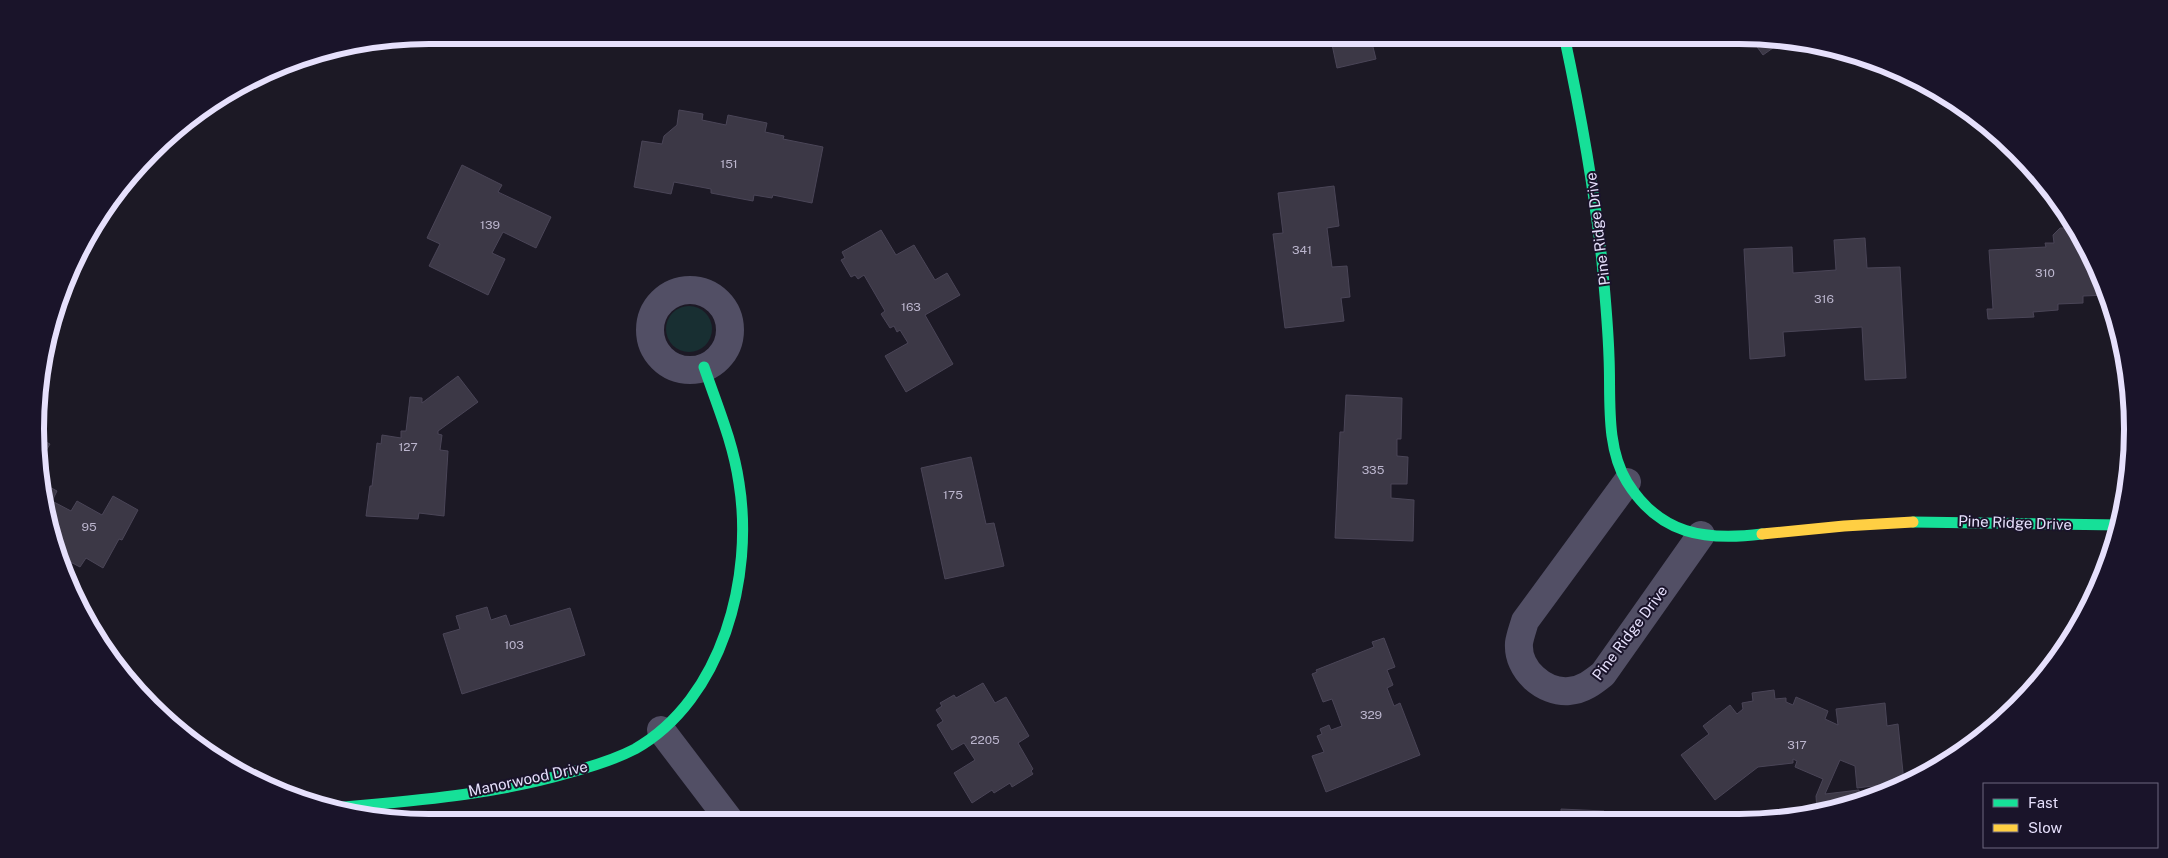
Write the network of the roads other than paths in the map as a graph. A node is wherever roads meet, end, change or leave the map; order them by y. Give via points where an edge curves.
1 (1566, 44) edge
2 (704, 368) dead end
3 (1627, 482) junction
4 (2112, 525) edge
5 (1702, 536) junction
6 (661, 730) junction
7 (351, 806) edge
8 (725, 814) edge

1 - 3 street, Pine Ridge Drive via 1599,226 1610,354 1613,439
2 - 6 street, Manorwood Drive via 733,453 743,521 742,572 736,604 719,651 687,702
3 - 5 street, Pine Ridge Drive via 1655,514 1670,524
3 - 5 street, Pine Ridge Drive via 1525,621 1519,643 1520,656 1528,672 1540,683 1554,690 1570,691 1590,685 1603,674
4 - 5 street, Pine Ridge Drive via 1924,521 1724,538
6 - 7 street, Manorwood Drive via 623,755 568,774 491,789
6 - 8 street

